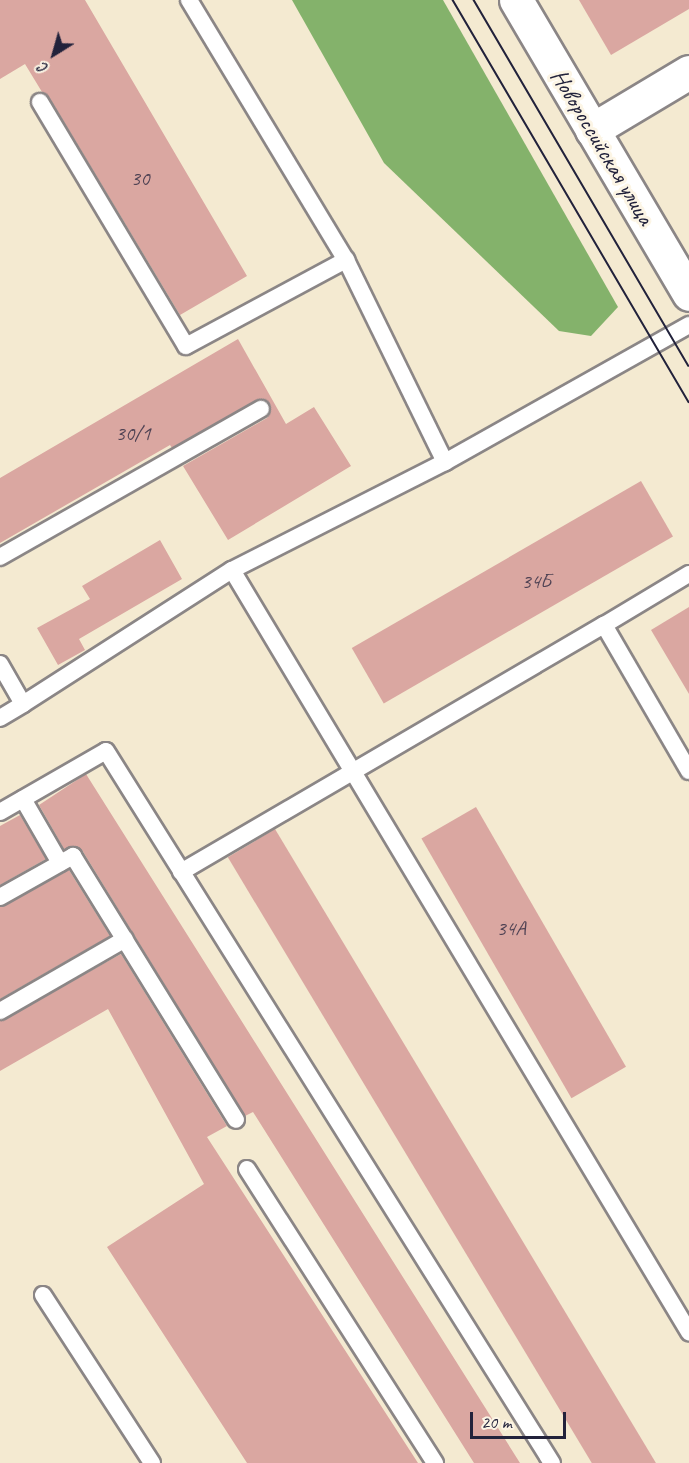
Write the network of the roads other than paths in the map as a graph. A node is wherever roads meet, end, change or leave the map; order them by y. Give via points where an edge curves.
1 (189, 0) edge
2 (526, 4) edge
3 (689, 72) edge
4 (40, 102) dead end
5 (592, 130) junction
6 (346, 260) junction
7 (689, 294) edge
8 (689, 325) edge
9 (261, 409) dead end
10 (445, 462) junction
11 (0, 557) edge
12 (232, 570) junction
13 (689, 574) edge
14 (604, 626) junction
15 (0, 664) edge
16 (23, 704) junction
17 (0, 718) edge
18 (689, 771) edge
19 (353, 774) junction
20 (23, 799) junction
21 (0, 812) edge
22 (60, 863) junction
23 (181, 872) junction
24 (0, 897) edge
25 (125, 939) junction
26 (0, 1011) edge
27 (236, 1120) dead end
28 (247, 1169) dead end
29 (43, 1295) dead end
30 (689, 1332) edge
31 (152, 1463) edge
32 (435, 1463) edge
33 (552, 1463) edge

1 - 6 lane
2 - 5 main road, Новороссийская улица
3 - 5 main road
4 - 6 lane via 186,346
5 - 7 main road, Новороссийская улица
6 - 10 lane
8 - 10 lane
9 - 11 lane
10 - 12 lane
12 - 16 lane
12 - 19 lane
13 - 14 lane
14 - 18 lane
14 - 19 lane
15 - 16 lane
16 - 17 lane
19 - 23 lane
19 - 30 lane
20 - 21 lane
20 - 22 lane
20 - 23 lane via 106,751
22 - 24 lane
22 - 25 lane via 73,856
23 - 33 lane
25 - 26 lane
25 - 27 lane
28 - 32 lane
29 - 31 lane

